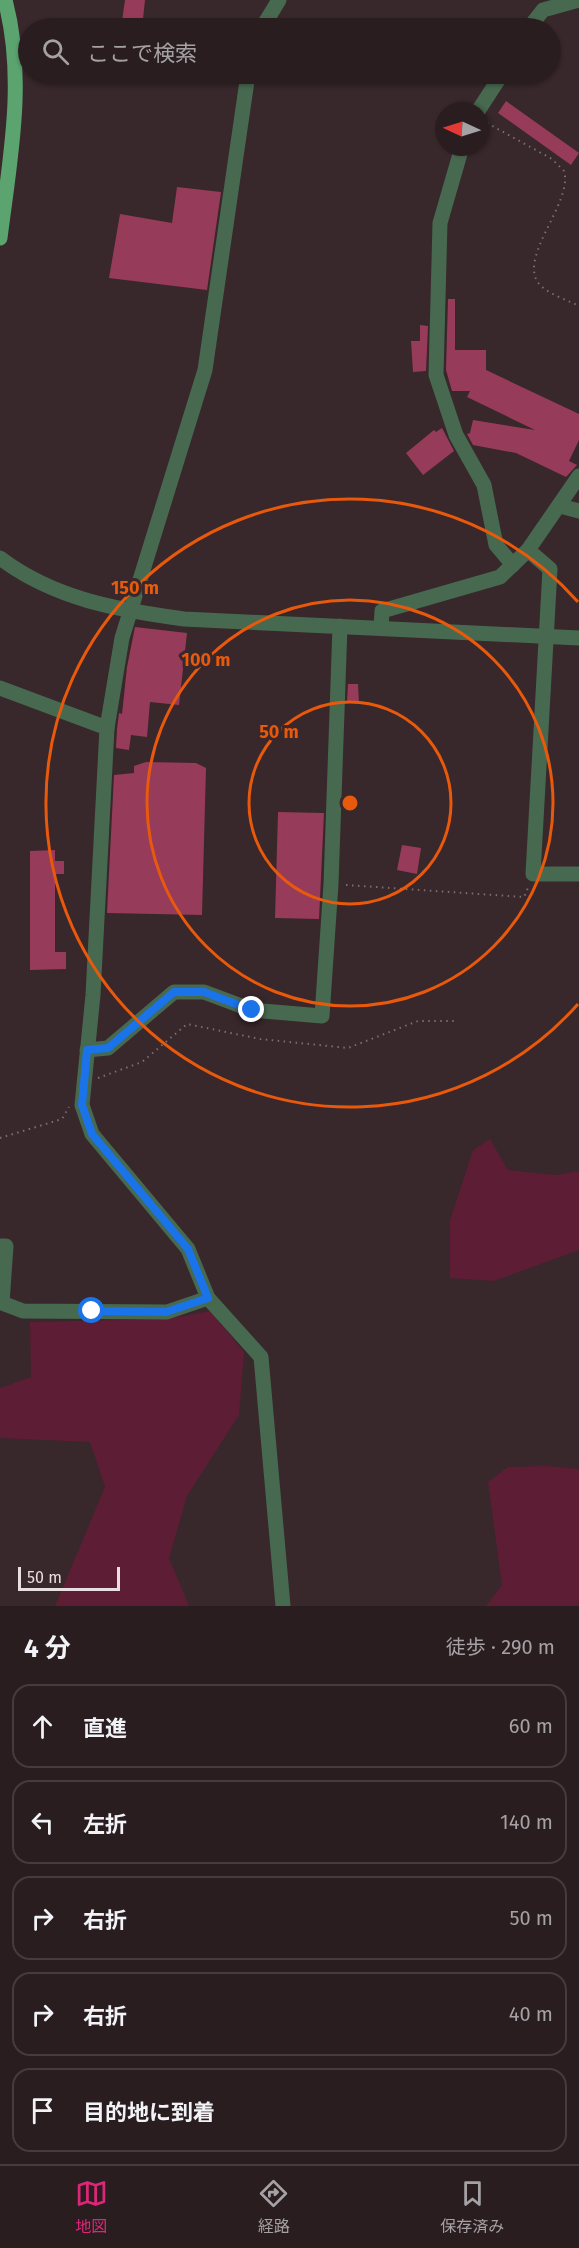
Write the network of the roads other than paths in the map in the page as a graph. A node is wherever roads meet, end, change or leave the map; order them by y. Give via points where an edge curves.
1 (5, 0) edge
2 (279, 0) edge
3 (579, 0) edge
4 (268, 18) edge
5 (537, 18) edge
6 (247, 84) edge
7 (496, 84) edge
8 (484, 102) edge
9 (459, 156) edge
10 (0, 238) edge
11 (579, 476) edge
12 (560, 506) junction
13 (579, 511) edge
14 (528, 550) junction
15 (0, 558) edge
16 (513, 565) junction
17 (130, 612) junction
18 (340, 626) junction
19 (381, 628) junction
20 (546, 636) junction
21 (579, 638) edge
22 (0, 688) edge
23 (107, 728) junction
24 (579, 874) edge
25 (87, 1050) junction
26 (0, 1246) edge
27 (208, 1298) junction
28 (283, 1606) edge

1 - 10 main road via 16,96
2 - 4 street
3 - 5 street via 543,10
6 - 17 street via 205,370
7 - 8 street
9 - 16 street via 440,223 436,375 456,435 484,485 496,545
11 - 12 street
12 - 13 street
12 - 14 street
14 - 16 street
14 - 20 street via 550,569
15 - 17 street via 21,574 69,596
16 - 19 street via 500,577 483,583 382,611
17 - 18 street via 184,619
17 - 23 street
18 - 19 street
18 - 25 street via 322,1016 252,1010 204,992 174,992 108,1048
19 - 20 street
20 - 21 street
20 - 24 street via 533,874
22 - 23 street
23 - 25 street
25 - 27 street via 82,1105 92,1134 188,1249
26 - 27 street via 6,1246 2,1303 23,1311 166,1312
27 - 28 street via 261,1357

